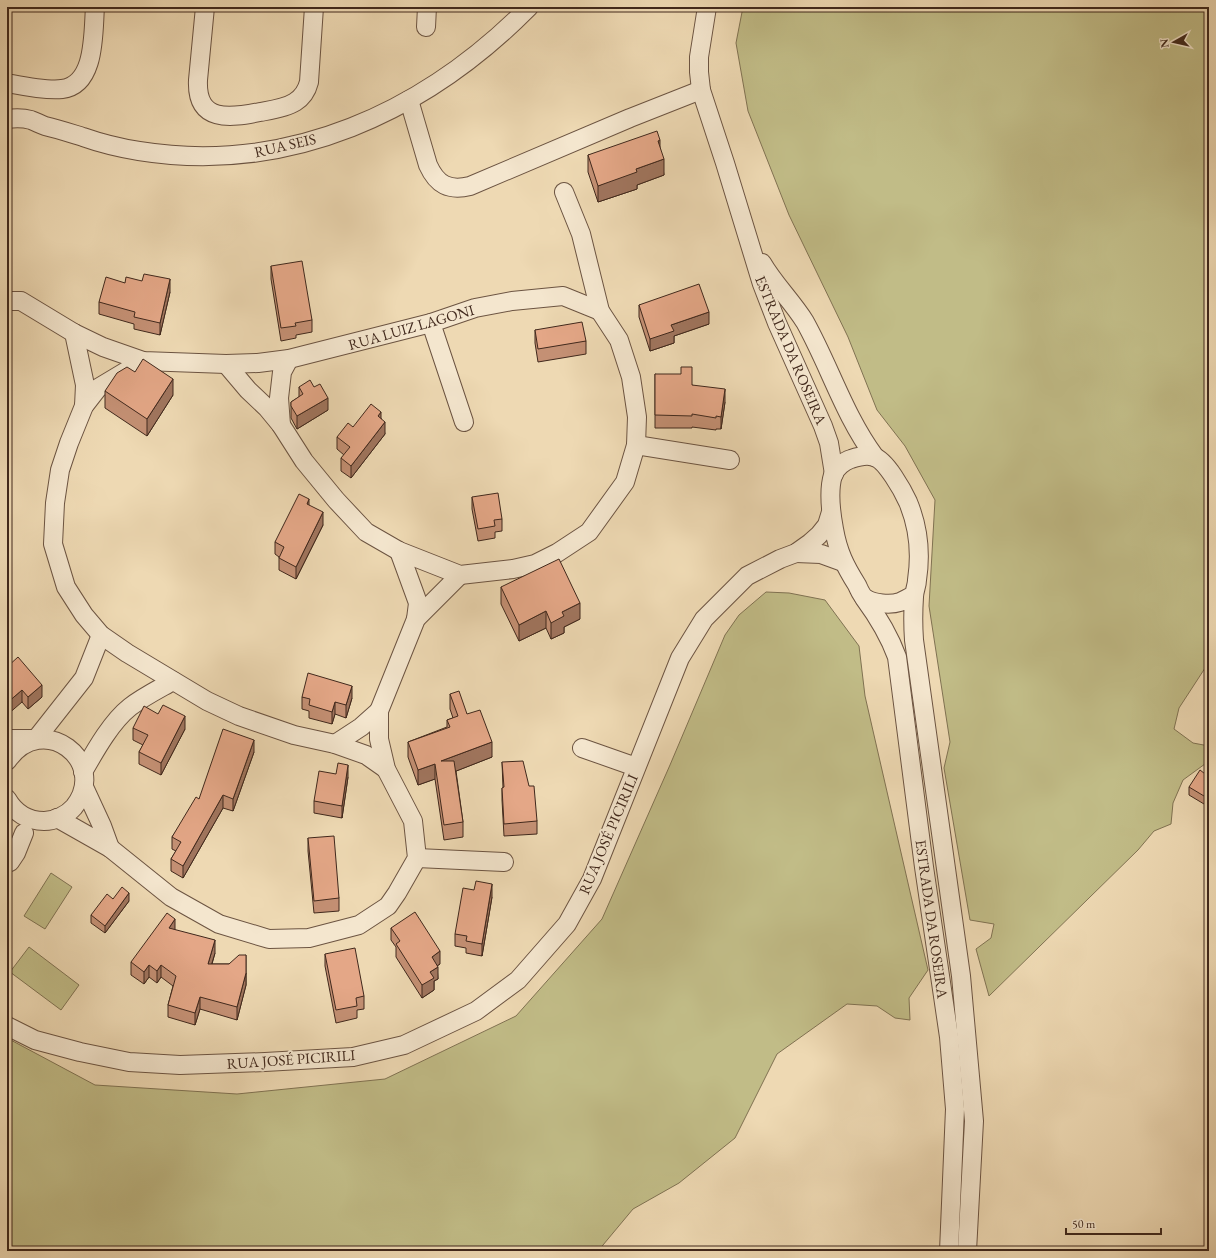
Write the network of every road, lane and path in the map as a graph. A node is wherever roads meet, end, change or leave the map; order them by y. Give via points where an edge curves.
1 (95, 7) edge
2 (205, 7) edge
3 (314, 7) edge
4 (427, 7) edge
5 (529, 7) edge
6 (707, 7) edge
7 (426, 27) dead end
8 (7, 83) edge
9 (701, 90) junction
10 (409, 100) junction
11 (7, 119) edge
12 (564, 192) dead end
13 (744, 226) junction
14 (7, 301) edge
15 (600, 311) junction
16 (431, 323) junction
17 (74, 333) junction
18 (289, 359) junction
19 (143, 361) junction
20 (226, 364) junction
21 (84, 406) junction
22 (464, 422) dead end
23 (281, 425) junction
24 (636, 445) junction
25 (875, 457) junction
26 (730, 460) dead end
27 (834, 474) junction
28 (831, 512) junction
29 (399, 551) junction
30 (796, 553) junction
31 (843, 562) junction
32 (460, 575) junction
33 (914, 595) junction
34 (864, 598) junction
35 (416, 619) junction
36 (101, 635) junction
37 (173, 681) junction
38 (379, 711) junction
39 (7, 739) edge
40 (36, 739) junction
41 (335, 744) junction
42 (582, 748) dead end
43 (7, 761) edge
44 (636, 767) junction
45 (386, 769) junction
46 (83, 780) junction
47 (7, 799) edge
48 (57, 818) junction
49 (29, 826) junction
50 (7, 840) edge
51 (110, 848) junction
52 (417, 858) junction
53 (504, 862) dead end
54 (7, 863) edge
55 (7, 1026) edge
56 (949, 1251) edge
57 (967, 1251) edge

1 - 8 street via 90,60 85,74 76,84 56,89
2 - 3 street via 198,80 200,97 209,111 219,116 236,117 290,105 304,94 309,82
4 - 7 street
5 - 10 street, RUA SEIS via 490,44 446,78
6 - 9 street, ESTRADA DA ROSEIRA via 699,57
9 - 10 street via 462,188 440,183 432,175
9 - 13 street, ESTRADA DA ROSEIRA
10 - 11 street, RUA SEIS via 370,120 316,139 280,148 227,156 166,155 137,151 85,138 30,119
12 - 15 street via 581,234
13 - 25 street, ESTRADA DA ROSEIRA via 767,272 805,323 855,427
13 - 27 street, ESTRADA DA ROSEIRA via 774,316 823,426 829,443
14 - 17 street, RUA LUIZ LAGONI via 21,301
15 - 16 street, RUA LUIZ LAGONI via 563,296 475,308
15 - 24 street via 619,340 630,377 637,418
16 - 18 street, RUA LUIZ LAGONI
16 - 22 street
17 - 19 street, RUA LUIZ LAGONI via 103,347
17 - 21 street via 86,385
18 - 20 street, RUA LUIZ LAGONI
18 - 23 street via 282,372 279,398
19 - 20 street, RUA LUIZ LAGONI
19 - 21 street via 98,388
20 - 23 street
21 - 36 street via 60,470 55,503 54,544 66,587
23 - 29 street via 304,461 336,500 366,532
24 - 26 street
24 - 32 street via 625,482 589,532 535,564
25 - 27 street via 864,456 848,460
25 - 33 street, ESTRADA DA ROSEIRA via 888,469 899,485 914,519 919,560
27 - 28 street, ESTRADA DA ROSEIRA
28 - 30 street via 819,535
28 - 31 street, ESTRADA DA ROSEIRA
29 - 32 street
29 - 35 street via 418,603
30 - 31 street via 821,554
30 - 44 street, RUA JOSÉ PICIRILI via 747,576 704,619 680,658
31 - 34 street, ESTRADA DA ROSEIRA
32 - 35 street
33 - 34 street via 899,602 887,603
33 - 57 street, ESTRADA DA ROSEIRA via 914,640 961,976 973,1114
34 - 56 street, ESTRADA DA ROSEIRA via 891,640 897,657 949,1036 955,1109
35 - 38 street
36 - 37 street
36 - 40 street via 84,678
37 - 41 street via 239,716 294,735
37 - 46 street via 130,707 109,730 94,752
38 - 41 street
38 - 45 street via 379,739
39 - 40 street
40 - 43 street via 14,751
40 - 46 street via 61,743 71,750 79,760
41 - 45 street via 366,755
42 - 44 street
44 - 55 street, RUA JOSÉ PICIRILI via 592,879 567,924 518,980 476,1011 404,1045 353,1057 180,1065 129,1062 80,1052 35,1040
45 - 52 street via 413,821
46 - 48 street via 79,800 70,811
46 - 51 street
47 - 49 street
48 - 49 street
48 - 51 street
49 - 50 street
49 - 54 street via 16,853
51 - 52 street via 171,897 219,924 269,939 309,938 359,925 388,906
52 - 53 street

